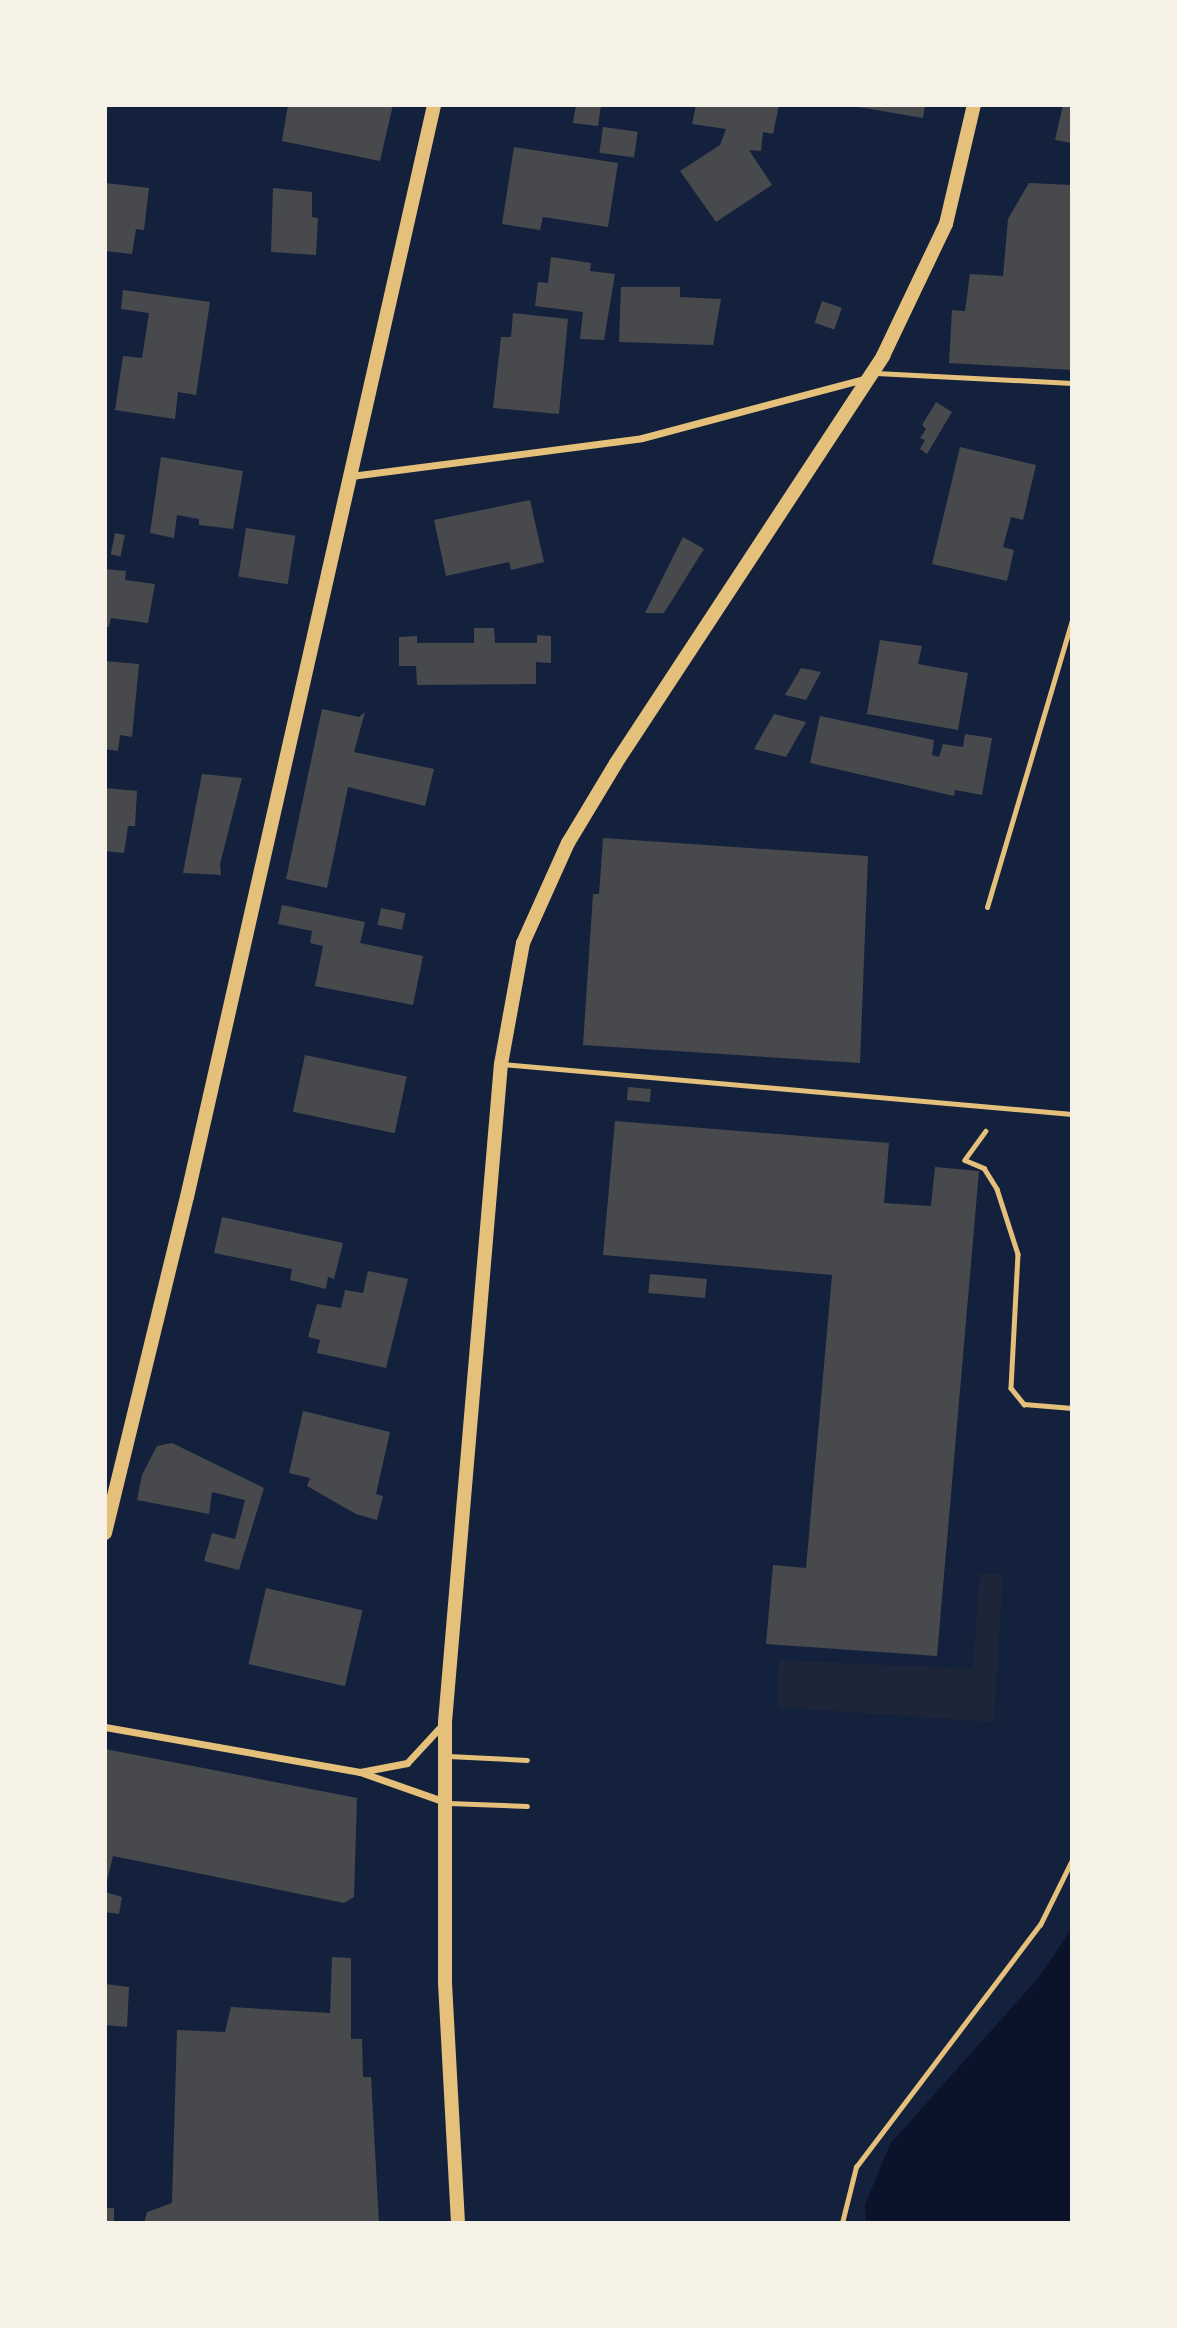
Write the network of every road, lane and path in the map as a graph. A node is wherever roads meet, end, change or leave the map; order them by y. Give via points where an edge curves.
1 (434, 105) edge
2 (974, 105) edge
3 (870, 375) junction
4 (1072, 383) edge
5 (350, 476) junction
6 (1072, 620) edge
7 (987, 907) dead end
8 (501, 1064) junction
9 (1072, 1114) edge
10 (981, 1141) dead end
11 (1072, 1408) edge
12 (105, 1533) edge
13 (445, 1722) junction
14 (105, 1727) edge
15 (448, 1756) junction
16 (527, 1760) dead end
17 (360, 1772) junction
18 (448, 1803) junction
19 (527, 1806) dead end
20 (1072, 1860) edge
21 (458, 2223) edge
22 (842, 2223) edge

1 - 5 main road
2 - 3 main road via 946,224
3 - 4 lane
3 - 5 street via 642,438
3 - 8 main road via 568,843 523,943
5 - 12 main road via 190,1184
6 - 7 lane
8 - 9 lane
8 - 13 main road
10 - 11 path via 965,1160 984,1168 997,1189 1018,1254 1011,1388 1024,1404
13 - 15 main road
13 - 17 street via 407,1763
14 - 17 street
15 - 16 lane
15 - 18 main road
17 - 18 street
18 - 19 lane
18 - 21 main road via 444,1982
20 - 22 path via 1040,1925 856,2167

